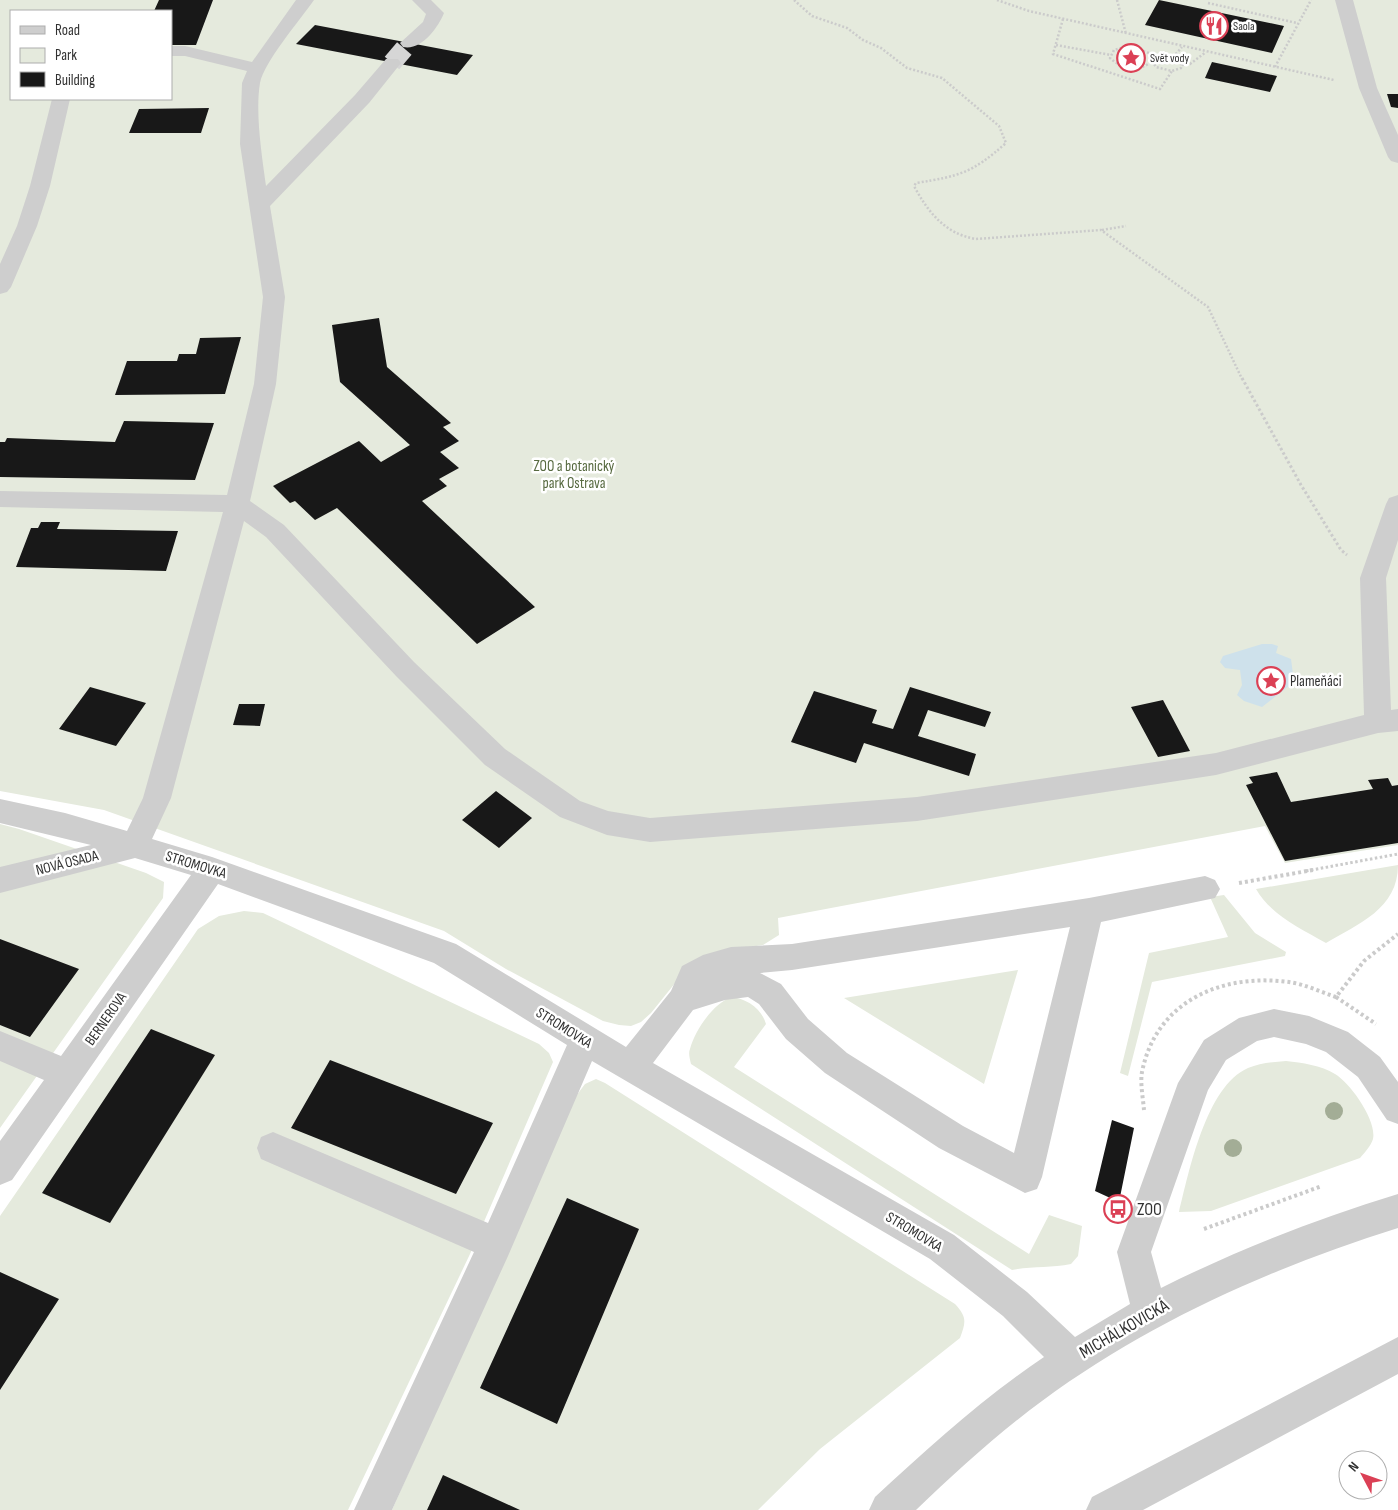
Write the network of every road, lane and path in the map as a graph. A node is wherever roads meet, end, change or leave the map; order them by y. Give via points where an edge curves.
1 (305, 0) edge
2 (421, 0) edge
3 (794, 0) edge
4 (997, 0) edge
5 (1116, 0) edge
6 (1311, 0) edge
7 (1344, 0) edge
8 (1208, 3) dead end
9 (1063, 19) junction
10 (1297, 23) junction
11 (1126, 34) junction
12 (409, 43) tunnel mouth
13 (1056, 45) junction
14 (1183, 47) junction
15 (172, 51) edge
16 (1206, 52) junction
17 (1111, 55) junction
18 (1173, 57) junction
19 (1152, 62) junction
20 (392, 63) tunnel mouth
21 (1182, 65) junction
22 (1275, 67) junction
23 (257, 68) junction
24 (1172, 71) junction
25 (1368, 88) junction
26 (61, 100) edge
27 (1398, 157) edge
28 (259, 205) junction
29 (1126, 226) dead end
30 (1101, 230) junction
31 (0, 287) edge
32 (0, 499) edge
33 (237, 504) junction
34 (1398, 504) edge
35 (1373, 578) junction
36 (1388, 721) edge
37 (0, 811) edge
38 (134, 846) junction
39 (1398, 854) edge
40 (212, 869) junction
41 (0, 880) edge
42 (1205, 889) joint
43 (1089, 911) junction
44 (683, 1000) junction
45 (586, 1041) junction
46 (0, 1046) edge
47 (630, 1067) junction
48 (67, 1074) junction
49 (1398, 1109) edge
50 (273, 1148) dead end
51 (1, 1167) edge
52 (1322, 1186) dead end
53 (1398, 1211) edge
54 (1204, 1229) dead end
55 (496, 1244) junction
56 (1150, 1312) junction
57 (1398, 1355) edge
58 (1072, 1359) junction
59 (373, 1510) edge
60 (888, 1510) edge
61 (1105, 1510) edge

1 - 23 street
2 - 12 street via 435,14 431,24
3 - 30 path via 812,16 847,28 907,68 942,78 999,126 1006,143 983,163 955,177 916,183 914,186 923,204 943,227 976,239
4 - 9 path
5 - 11 path
6 - 10 path
7 - 25 street
8 - 10 path
9 - 11 path
9 - 13 path
10 - 22 path
11 - 14 path
13 - 17 path
13 - 24 path via 1053,54 1160,89
14 - 16 path
14 - 18 path
15 - 23 street
16 - 21 path via 1190,64
16 - 22 path
17 - 19 path via 1114,62 1127,68 1143,68
17 - 19 path via 1120,47 1136,47 1149,53
18 - 19 path via 1157,57
18 - 21 path
19 - 24 path via 1156,67
20 - 28 street via 362,100
21 - 24 path
22 - 25 path
23 - 28 street via 251,83 250,144
25 - 27 street
26 - 31 street via 40,186 27,226
28 - 33 street via 274,296 265,384
29 - 30 path
30 - 35 path via 1208,307 1236,369 1301,485 1341,550
32 - 33 street
33 - 36 street via 275,531 405,669 495,757 570,809 607,823 650,830 917,809 1216,764
33 - 38 street via 157,798
34 - 35 street
35 - 36 street
37 - 38 street, STROMOVKA via 65,825
38 - 40 street, STROMOVKA
38 - 41 street, NOVÁ OSADA
39 - 42 path
40 - 45 street, STROMOVKA via 446,953
40 - 48 street, BERNEROVA
42 - 43 street
43 - 44 street via 792,957 731,961 703,969 694,976
43 - 44 street via 1025,1177 951,1138 836,1063 797,1029 770,994 751,984 725,986
44 - 47 street
45 - 47 street, STROMOVKA
45 - 55 street
46 - 48 street
47 - 58 street, STROMOVKA via 942,1247 1015,1304
48 - 51 street, BERNEROVA
49 - 56 street via 1369,1068 1354,1054 1337,1042 1309,1030 1274,1023 1250,1028 1215,1050 1194,1083 1134,1252
50 - 55 street
52 - 54 path
53 - 56 street, MICHÁLKOVICKÁ via 1278,1252
55 - 59 street
56 - 58 street, MICHÁLKOVICKÁ
57 - 61 street
58 - 60 street, MICHÁLKOVICKÁ via 991,1419

